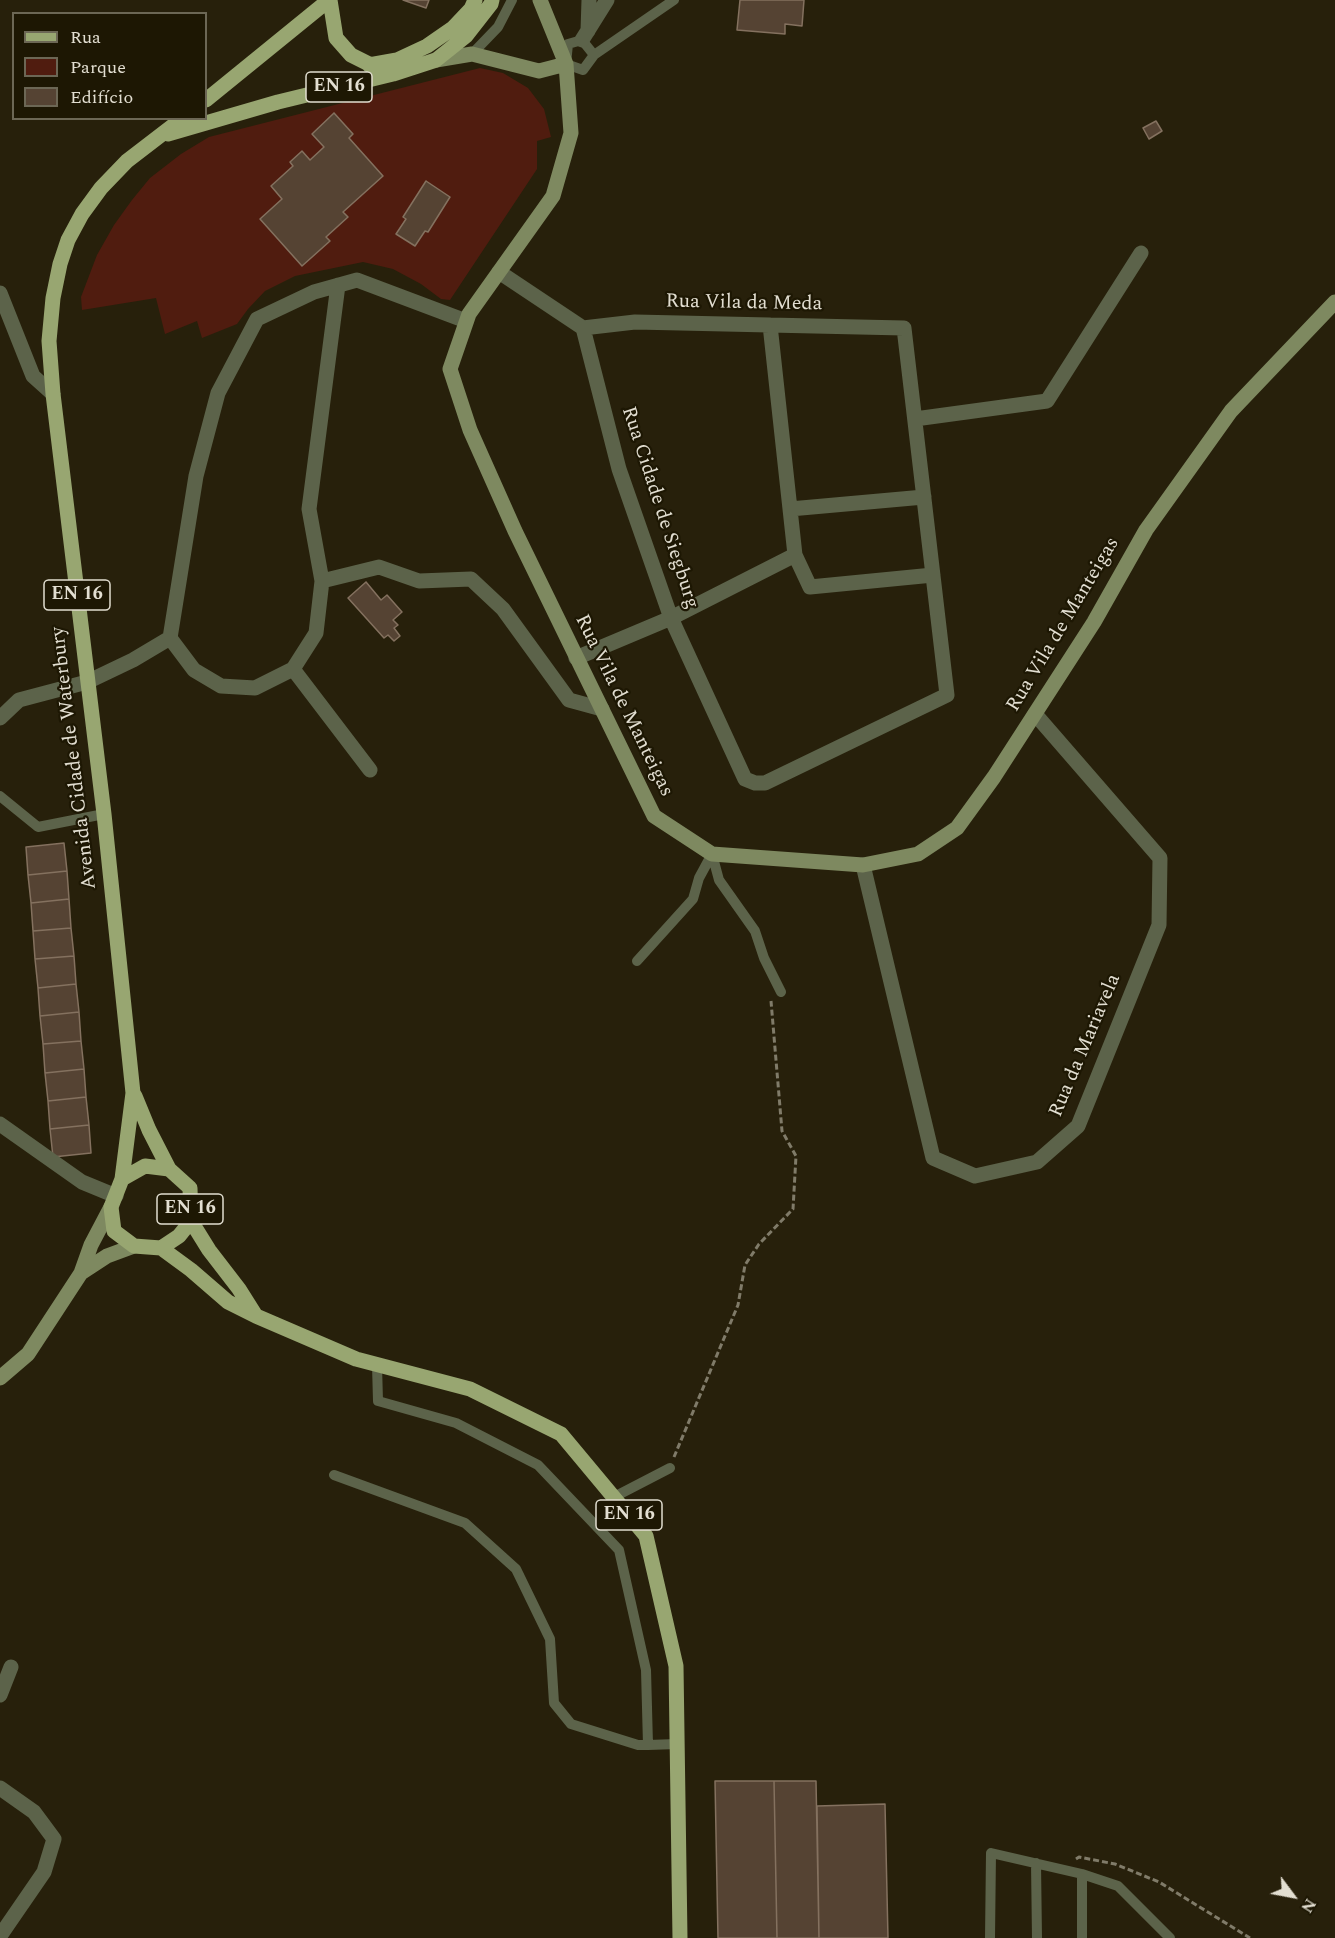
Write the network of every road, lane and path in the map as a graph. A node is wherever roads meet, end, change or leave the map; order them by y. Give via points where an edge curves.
1 (330, 0) edge
2 (475, 0) edge
3 (492, 0) edge
4 (512, 0) edge
5 (540, 0) edge
6 (589, 0) edge
7 (607, 0) edge
8 (674, 0) edge
9 (585, 35) junction
10 (472, 54) junction
11 (594, 55) junction
12 (436, 60) junction
13 (566, 64) junction
14 (369, 65) junction
15 (393, 74) junction
16 (207, 99) edge
17 (181, 120) edge
18 (162, 135) junction
19 (1141, 253) dead end
20 (499, 272) junction
21 (338, 285) junction
22 (0, 293) edge
23 (1335, 302) edge
24 (466, 321) junction
25 (770, 325) junction
26 (583, 328) junction
27 (53, 394) junction
28 (915, 419) junction
29 (924, 497) junction
30 (790, 509) junction
31 (795, 555) junction
32 (933, 575) junction
33 (322, 581) junction
34 (671, 618) junction
35 (170, 638) junction
36 (576, 658) junction
37 (292, 669) junction
38 (87, 682) junction
39 (602, 710) junction
40 (1035, 714) junction
41 (0, 718) edge
42 (370, 770) dead end
43 (0, 796) edge
44 (104, 814) junction
45 (712, 854) junction
46 (863, 865) junction
47 (637, 961) dead end
48 (776, 993) joint
49 (133, 1093) junction
50 (0, 1124) edge
51 (168, 1169) junction
52 (122, 1179) junction
53 (113, 1201) junction
54 (190, 1221) junction
55 (134, 1246) junction
56 (161, 1248) junction
57 (81, 1273) junction
58 (256, 1316) junction
59 (377, 1365) junction
60 (0, 1378) edge
61 (670, 1468) joint
62 (334, 1475) dead end
63 (614, 1497) junction
64 (11, 1667) dead end
65 (0, 1695) edge
66 (677, 1744) junction
67 (648, 1745) junction
68 (0, 1788) edge
69 (1036, 1863) junction
70 (1076, 1872) junction
71 (0, 1936) edge
72 (680, 1938) edge
73 (990, 1938) edge
74 (1037, 1938) edge
75 (1082, 1938) edge
76 (1170, 1938) edge
77 (1250, 1938) edge

1 - 14 main road via 336,38 351,56
1 - 16 main road
2 - 14 main road, EN 16 via 453,28 427,46 397,60
3 - 12 main road, EN 16 via 466,36
4 - 10 lane via 498,27
5 - 13 main road, Rua Vila de Manteigas
6 - 9 street
7 - 9 street
8 - 11 lane
9 - 11 lane
9 - 13 lane via 568,44
10 - 12 main road
10 - 13 main road via 539,71
11 - 13 lane via 583,70
12 - 15 main road, EN 16
13 - 20 main road, Rua Vila de Manteigas via 571,133 553,196
14 - 15 main road
15 - 18 main road, EN 16
17 - 18 main road, EN 16
18 - 27 main road, Avenida Cidade de Waterbury / EN 16 via 127,161 101,188 68,240 53,298 49,341
19 - 28 street via 1047,401
20 - 24 main road, Rua Vila de Manteigas
20 - 26 street
21 - 24 street via 357,280
21 - 33 street via 309,509
21 - 35 street via 256,320 218,393 196,476
22 - 27 street via 33,376
23 - 40 main road, Rua Vila de Manteigas via 1231,411 1146,530
24 - 36 main road, Rua Vila de Manteigas via 450,369 470,430
25 - 26 street, Rua Vila da Meda via 635,322
25 - 28 street, Rua Vila da Meda via 904,328
25 - 30 street
26 - 34 street, Rua Cidade de Siegburg via 620,469
27 - 38 main road, Avenida Cidade de Waterbury / EN 16
28 - 29 street
29 - 30 street
29 - 32 street
30 - 31 street
31 - 32 street via 810,586
31 - 34 street
32 - 34 street, Rua Cidade de Siegburg via 947,695 765,783 745,778
33 - 37 street via 316,633
33 - 39 street via 379,567 418,581 471,579 503,609 569,700
34 - 36 street
35 - 37 street via 195,670 221,686 255,688
35 - 38 street
36 - 39 main road, Rua Vila de Manteigas
37 - 42 street
38 - 41 street via 19,700
38 - 44 main road, Avenida Cidade de Waterbury / EN 16
39 - 45 main road, Rua Vila de Manteigas via 654,816
40 - 46 main road, Rua Vila de Manteigas via 957,828 918,854
40 - 46 street, Rua da Mariavela via 1160,858 1159,925 1078,1126 1037,1162 975,1176 933,1158
43 - 44 lane via 38,827
44 - 49 main road, Avenida Cidade de Waterbury / EN 16
45 - 46 main road, Rua Vila de Manteigas
45 - 47 lane via 693,899
45 - 48 lane via 719,880 755,931
48 - 61 path via 782,1131 796,1156 793,1209 759,1244 745,1265 738,1305
49 - 51 main road, EN 16
49 - 52 main road, EN 16
50 - 53 street
51 - 52 main road, EN 16 via 145,1166
51 - 54 main road, EN 16 via 190,1188
52 - 53 main road, EN 16
53 - 55 main road via 114,1231
53 - 57 main road
54 - 56 main road, EN 16 via 180,1236
54 - 58 main road, EN 16
55 - 56 main road, EN 16
55 - 57 main road via 107,1256
56 - 58 main road, EN 16 via 228,1302
57 - 60 main road via 28,1354
58 - 59 main road, EN 16
59 - 63 main road, EN 16 via 470,1389 561,1434
59 - 67 lane via 378,1401 456,1423 538,1465 619,1550 646,1670
61 - 63 lane
62 - 67 lane via 465,1523 516,1569 550,1638 554,1703 571,1724
63 - 66 main road, EN 16 via 646,1536 676,1666
64 - 65 street
66 - 67 lane
66 - 72 main road, EN 16
68 - 71 street via 34,1812 54,1839 44,1872
69 - 70 lane
69 - 73 lane via 991,1853
69 - 74 lane
70 - 75 lane
70 - 76 lane via 1118,1886
70 - 77 path via 1072,1861 1079,1857 1115,1864 1159,1882

